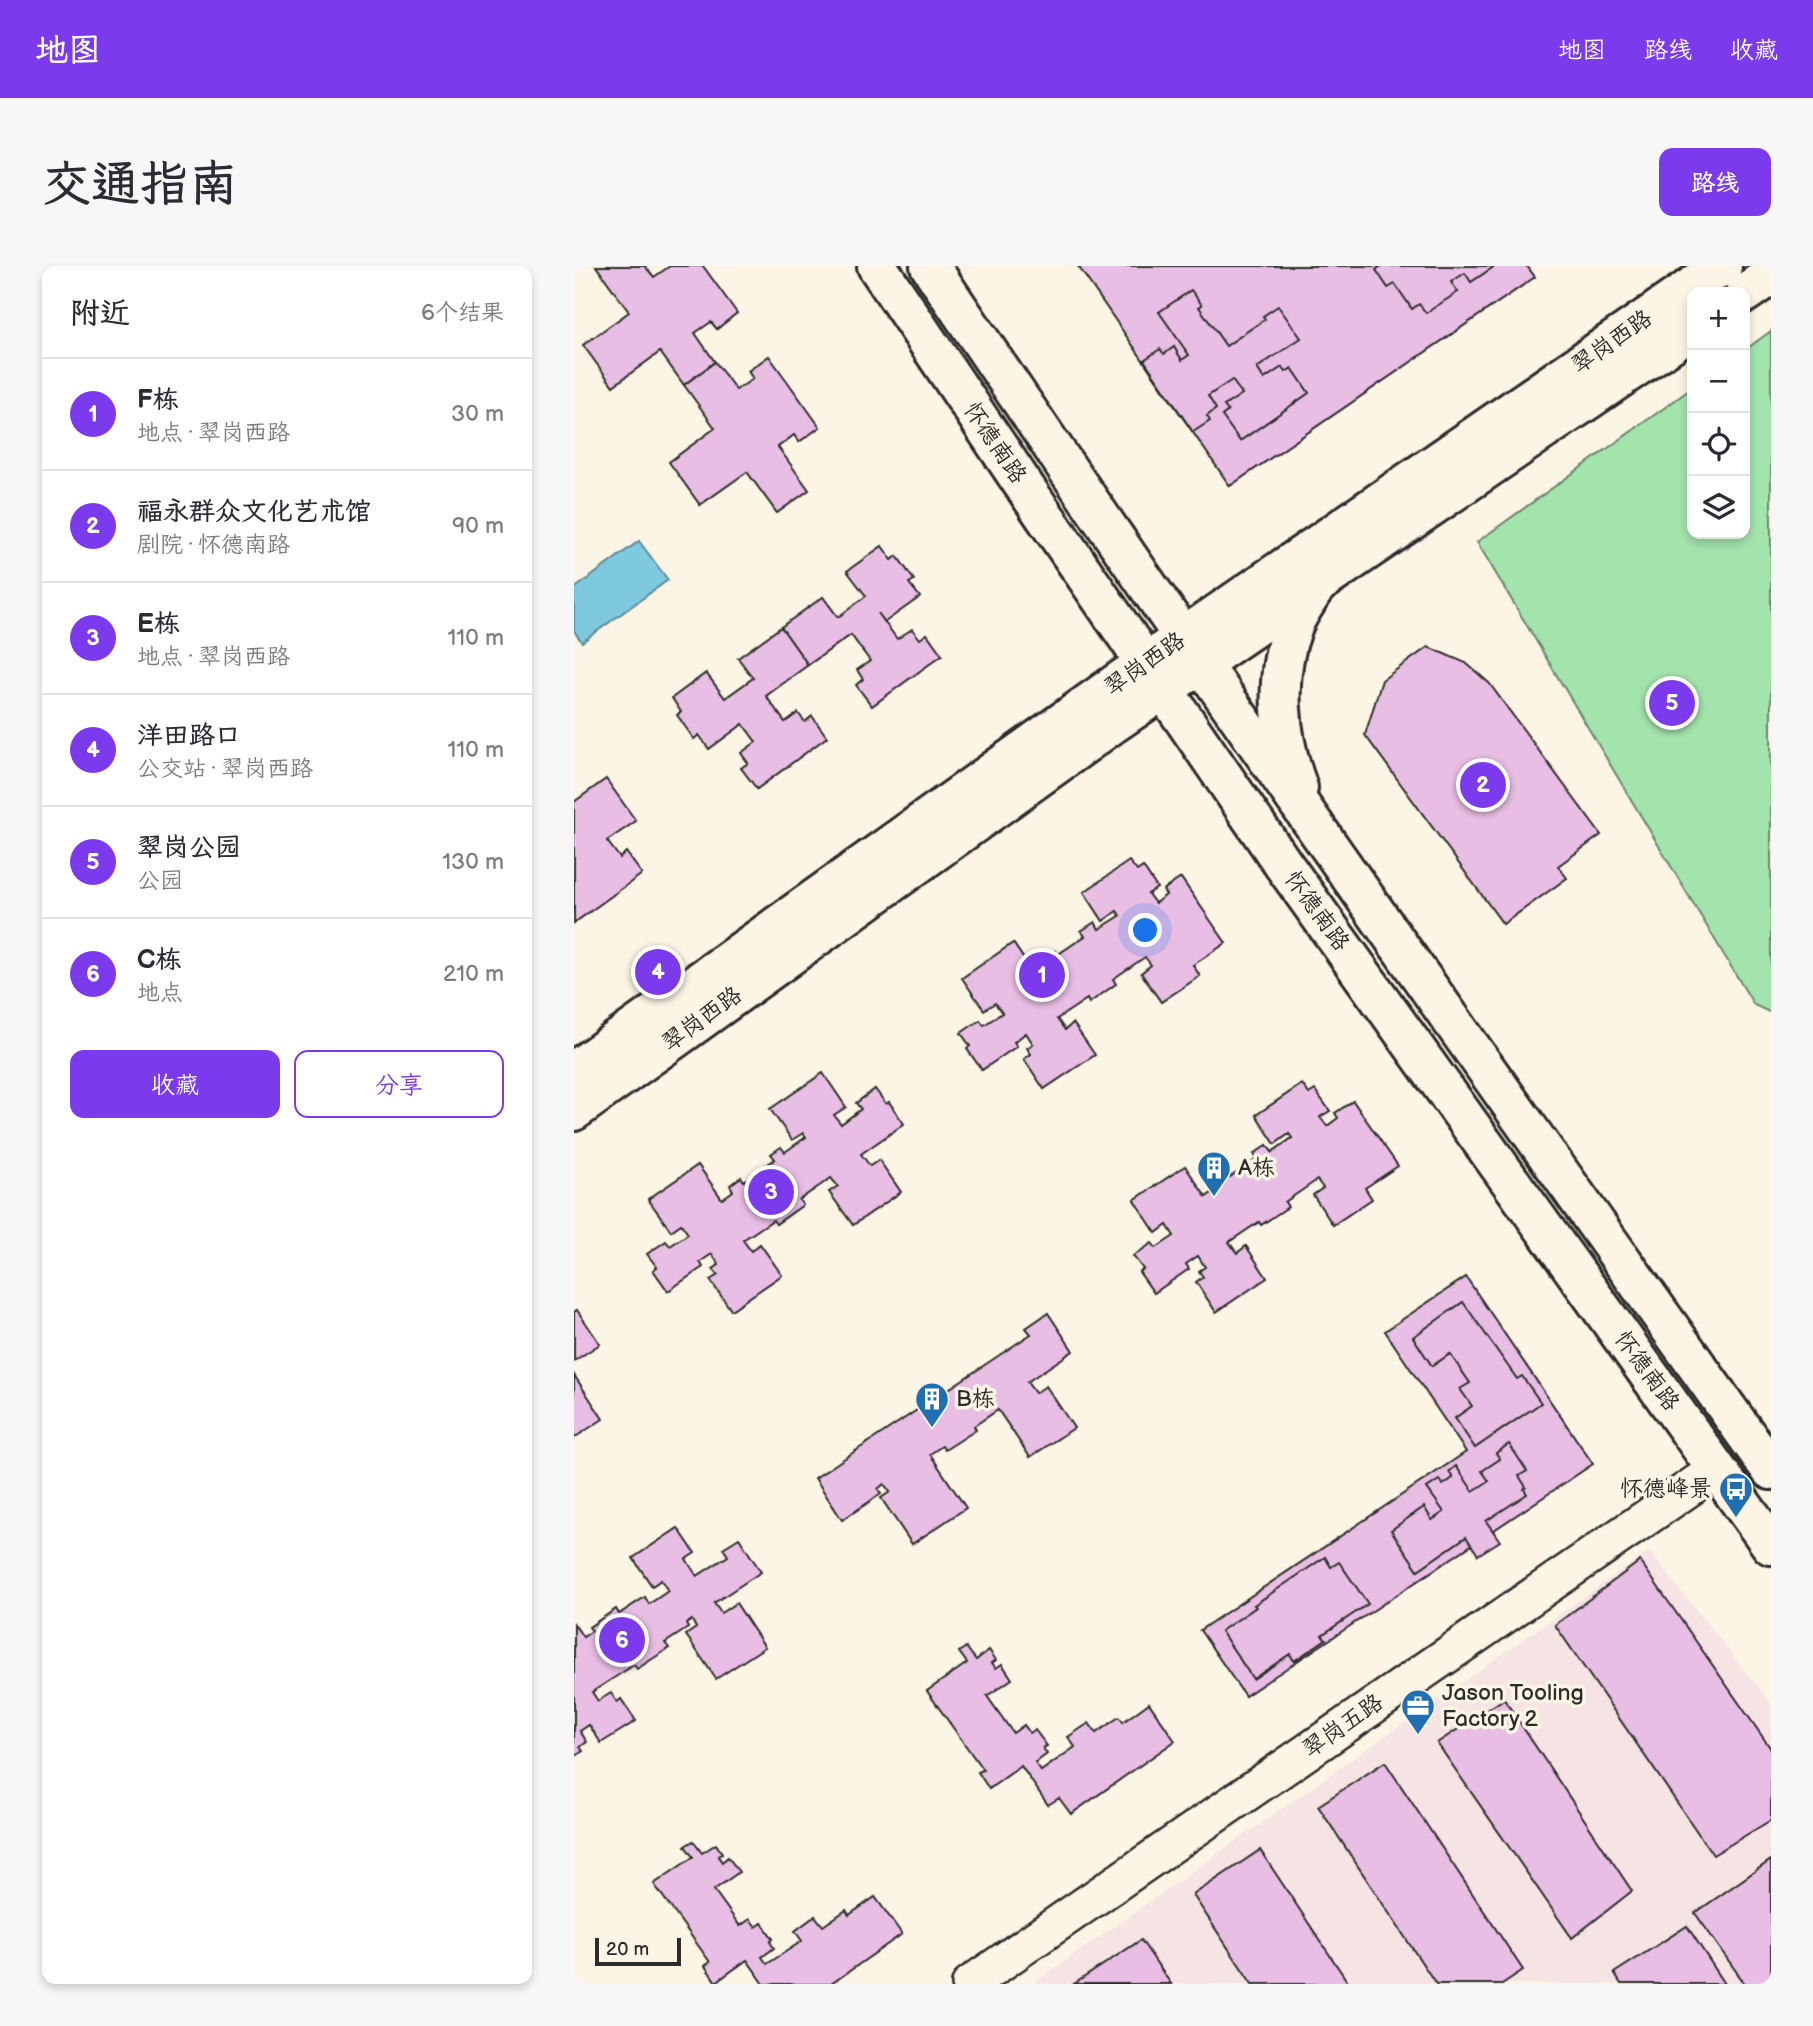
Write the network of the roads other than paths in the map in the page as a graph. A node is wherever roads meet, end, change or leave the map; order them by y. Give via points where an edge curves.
1 (877, 266) edge
2 (930, 266) edge
3 (1722, 266) edge
4 (1771, 275) edge
5 (1750, 290) edge
6 (1687, 331) edge
7 (1317, 585) junction
8 (1192, 651) junction
9 (1154, 677) junction
10 (1312, 826) junction
11 (574, 1071) edge
12 (574, 1111) edge
13 (1717, 1469) junction
14 (1771, 1470) edge
15 (1771, 1545) edge
16 (970, 1984) edge

1 - 9 main road, 怀德南路
2 - 8 main road, 怀德南路
3 - 8 main road, 翠岗西路
4 - 5 main road
6 - 7 main road, 翠岗西路
7 - 8 main road, 翠岗西路
7 - 10 main road via 1293,626 1280,681 1282,726 1292,772
8 - 9 main road, 翠岗西路
8 - 10 main road, 怀德南路
9 - 11 main road, 翠岗西路
9 - 12 main road, 翠岗西路
9 - 13 main road, 怀德南路
10 - 14 main road, 怀德南路
13 - 15 main road, 怀德南路
13 - 16 street, 翠岗五路

